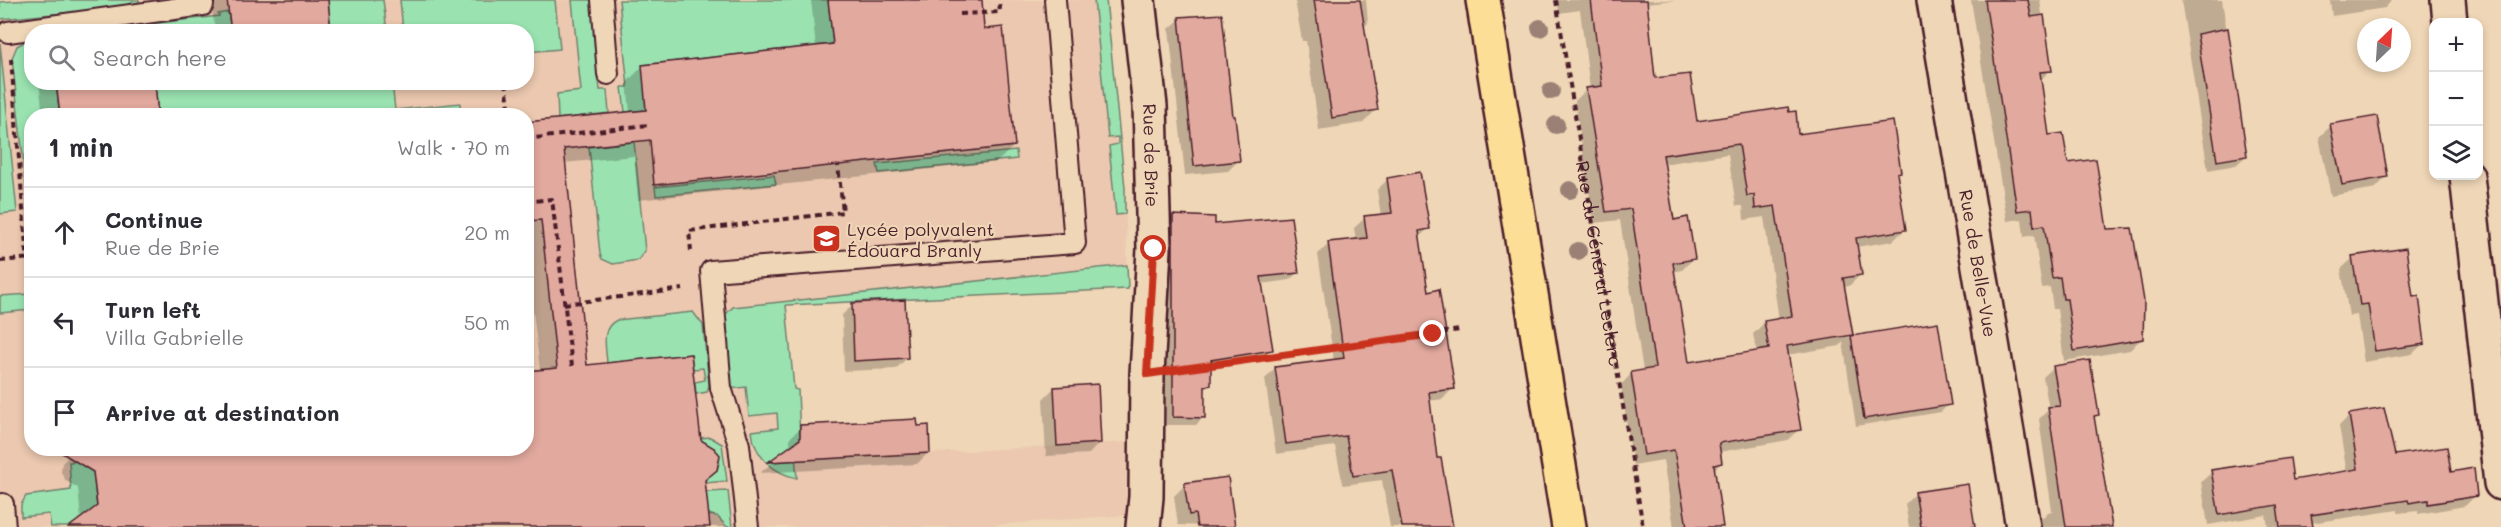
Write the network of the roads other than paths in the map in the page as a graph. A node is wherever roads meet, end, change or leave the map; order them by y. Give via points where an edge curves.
1 (203, 0) edge
2 (602, 0) edge
3 (1054, 0) edge
4 (1138, 0) edge
5 (1483, 0) edge
6 (1934, 0) edge
7 (2448, 0) edge
8 (148, 6) edge
9 (2450, 18) edge
10 (51, 24) edge
11 (24, 29) edge
12 (8, 32) road end
13 (608, 74) dead end
14 (2467, 180) edge
15 (2501, 483) edge
16 (3, 504) dead end
17 (5, 527) edge
18 (748, 527) edge
19 (1143, 527) edge
20 (1569, 527) edge
21 (2023, 527) edge

1 - 8 lane via 203,5
2 - 13 lane
3 - 18 lane via 1075,243 711,270 721,388 739,444
4 - 19 street, Rue de Brie via 1150,106 1154,249
5 - 20 main road
6 - 21 street, Rue de Belle-Vue
7 - 9 street
8 - 10 lane
11 - 12 lane
14 - 15 street
16 - 17 lane

